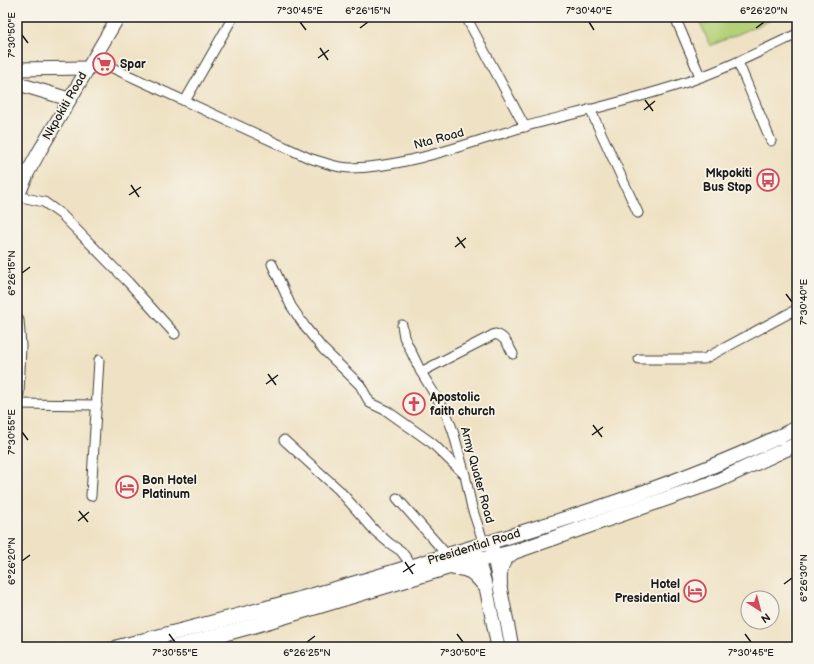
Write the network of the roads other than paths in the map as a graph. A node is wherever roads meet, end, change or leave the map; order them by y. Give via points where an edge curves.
1 (118, 17) edge
2 (233, 17) edge
3 (466, 17) edge
4 (675, 17) edge
5 (797, 34) edge
6 (738, 62) junction
7 (90, 64) junction
8 (17, 69) edge
9 (700, 76) junction
10 (17, 85) edge
11 (69, 100) junction
12 (185, 101) junction
13 (590, 109) junction
14 (525, 127) junction
15 (771, 141) dead end
16 (17, 197) edge
17 (638, 213) dead end
18 (272, 264) dead end
19 (797, 309) edge
20 (17, 321) edge
21 (402, 325) dead end
22 (175, 334) dead end
23 (513, 354) dead end
24 (639, 359) dead end
25 (99, 360) dead end
26 (421, 372) junction
27 (17, 394) edge
28 (17, 404) edge
29 (96, 405) junction
30 (797, 428) edge
31 (284, 440) dead end
32 (797, 444) edge
33 (465, 474) junction
34 (91, 496) dead end
35 (397, 498) dead end
36 (483, 544) junction
37 (517, 551) junction
38 (494, 557) junction
39 (478, 561) junction
40 (446, 562) junction
41 (412, 566) junction
42 (493, 586) junction
43 (212, 642) edge
44 (118, 647) edge
45 (175, 647) edge
46 (498, 647) edge
47 (512, 647) edge

1 - 7 main road, Nkpokiti Road
2 - 12 street
3 - 14 street
4 - 9 street
5 - 6 street, Nta Road
6 - 9 street, Nta Road
6 - 15 street
7 - 8 main road
7 - 11 main road, Nkpokiti Road
7 - 12 street, Nta Road
9 - 13 street, Nta Road via 649,94
10 - 11 main road
11 - 16 main road, Nkpokiti Road via 28,172
12 - 14 street, Nta Road via 309,158 331,166 350,168 387,165
13 - 14 street, Nta Road
13 - 17 street
16 - 22 street via 44,202 62,215
18 - 33 street via 291,306 306,328 322,348 360,385 370,403 387,411 432,444
19 - 24 street via 704,359
20 - 27 main road
21 - 26 street, Army Quater Road via 404,337
23 - 26 street via 506,341 495,334
25 - 29 street
26 - 33 street, Army Quater Road via 446,413
28 - 29 street
29 - 34 street
30 - 36 main road, Presidential Road via 684,478
31 - 41 street via 339,490 389,544 401,551
32 - 37 main road, Presidential Road via 717,481
33 - 36 street, Army Quater Road
35 - 40 street
36 - 38 main road
36 - 39 main road
36 - 40 main road, Presidential Road
37 - 38 main road, Presidential Road
37 - 42 main road via 501,565
38 - 39 main road, Presidential Road
38 - 42 main road
39 - 40 main road, Presidential Road
39 - 42 main road
40 - 41 main road, Presidential Road
40 - 42 main road via 465,568
40 - 43 main road, Presidential Road
41 - 44 main road, Presidential Road via 215,623
42 - 46 main road
42 - 47 main road
43 - 45 main road, Presidential Road

